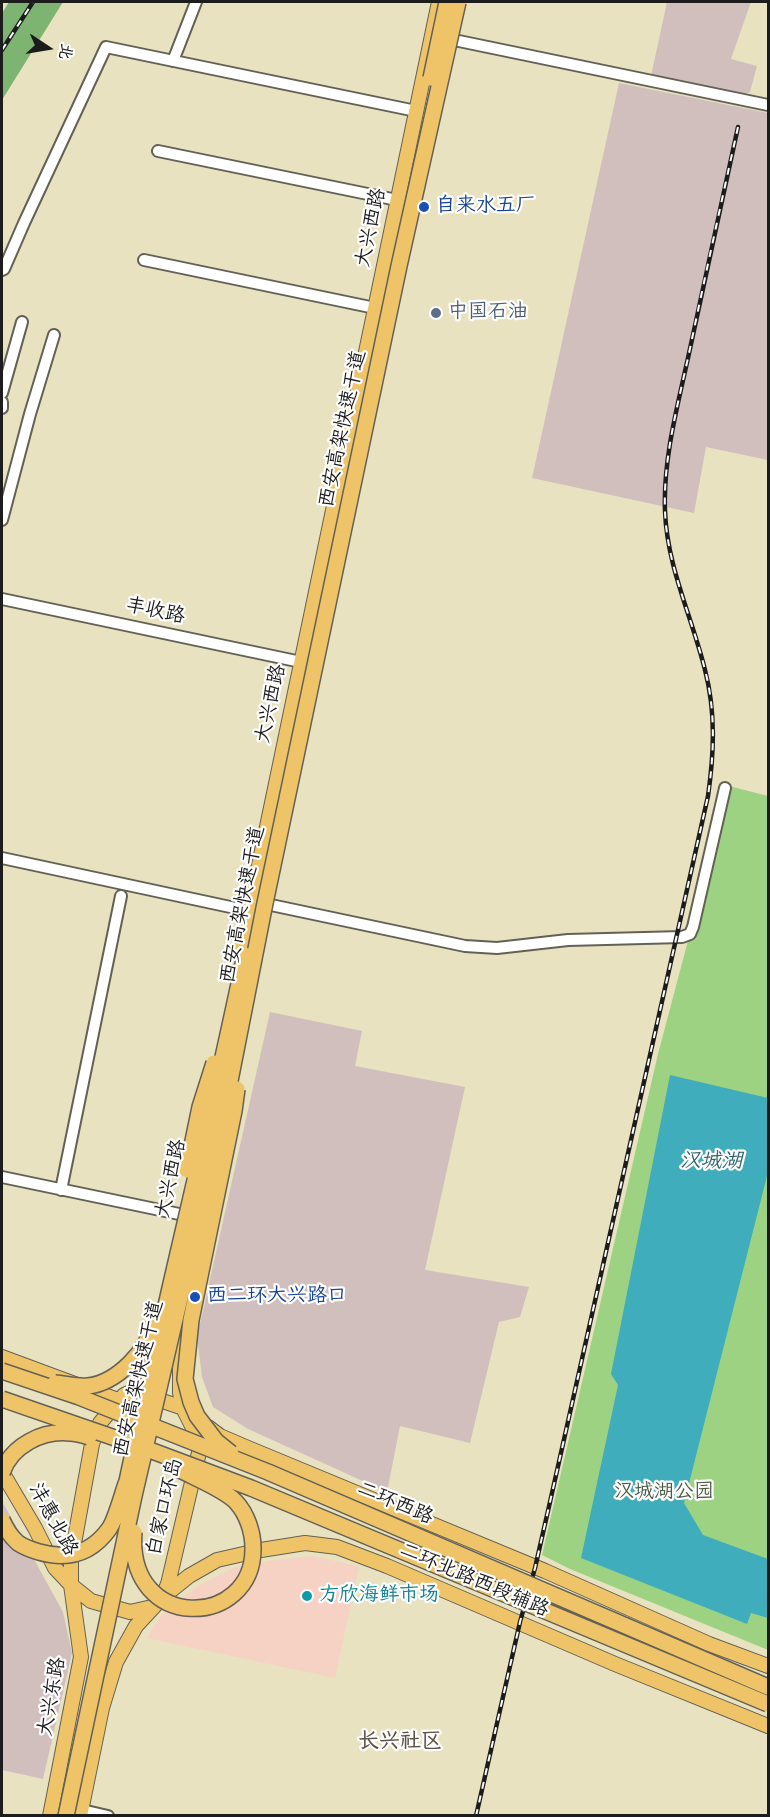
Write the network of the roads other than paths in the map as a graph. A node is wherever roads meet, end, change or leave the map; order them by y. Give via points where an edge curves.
1 (196, 2) edge
2 (439, 2) edge
3 (447, 2) edge
4 (458, 2) edge
5 (463, 2) edge
6 (454, 40) junction
7 (174, 61) junction
8 (768, 105) edge
9 (416, 111) junction
10 (158, 151) dead end
11 (397, 200) junction
12 (144, 260) dead end
13 (2, 270) edge
14 (375, 308) junction
15 (22, 322) dead end
16 (54, 334) dead end
17 (2, 393) edge
18 (2, 402) edge
19 (2, 408) edge
20 (2, 520) edge
21 (2, 598) edge
22 (301, 662) junction
23 (724, 788) dead end
24 (2, 858) edge
25 (121, 896) dead end
26 (271, 905) junction
27 (249, 911) junction
28 (244, 987) junction
29 (2, 1177) edge
30 (61, 1190) junction
31 (184, 1215) junction
32 (2, 1357) edge
33 (2, 1370) edge
34 (2, 1399) edge
35 (118, 1400) junction
36 (183, 1408) junction
37 (147, 1449) junction
38 (2, 1472) edge
39 (268, 1472) junction
40 (127, 1481) junction
41 (134, 1496) junction
42 (2, 1520) edge
43 (71, 1585) junction
44 (157, 1603) junction
45 (768, 1666) edge
46 (768, 1686) edge
47 (768, 1704) edge
48 (768, 1726) edge
49 (81, 1813) edge
50 (50, 1815) edge
51 (58, 1815) edge
52 (66, 1815) edge
53 (108, 1815) edge

1 - 7 street
2 - 9 main road, 大兴西路
3 - 28 highway, 西安高架快速干道, bridge
4 - 28 highway, 西安高架快速干道, bridge
5 - 6 main road, 大兴西路
6 - 8 street
6 - 26 main road, 大兴西路
7 - 9 street
7 - 13 street via 106,47
9 - 11 main road, 大兴西路
10 - 11 street
11 - 14 main road, 大兴西路
12 - 14 street
14 - 22 main road, 大兴西路
15 - 17 street
16 - 20 street
18 - 19 street
21 - 22 street, 丰收路
22 - 27 main road, 大兴西路
23 - 26 street via 693,927 690,934 682,937 568,940 486,948
24 - 27 street
25 - 30 street
26 - 36 main road, 大兴西路 via 180,1350
27 - 31 main road, 大兴西路
28 - 33 highway, bridge via 200,1107 157,1310 143,1348 126,1367 88,1386 40,1381
28 - 39 highway, bridge via 234,1111 191,1320 185,1379 197,1416 216,1441
28 - 40 highway, 西安高架快速干道, bridge
28 - 41 highway, 西安高架快速干道, bridge via 228,1091
29 - 30 street
30 - 31 street
31 - 35 main road, 大兴西路 via 150,1370 137,1389
32 - 35 main road
33 - 39 highway, 二环西路, bridge
34 - 37 highway, 二环西路, bridge
35 - 36 main road via 146,1395
35 - 43 main road via 100,1424 92,1444 73,1542
36 - 44 main road, 白家口环岛 via 201,1444 168,1584
36 - 45 main road, 二环北路西段辅路 via 220,1436
37 - 38 highway, bridge via 70,1432 49,1434 19,1447
37 - 41 highway, bridge via 236,1502 250,1525 253,1552 244,1582 235,1593 211,1606 189,1608 163,1601 152,1592 144,1583 133,1554
37 - 47 highway, 二环西路, bridge
38 - 43 main road, 沣惠北路 via 56,1568
39 - 46 highway, 二环西路, bridge
40 - 42 highway, bridge via 110,1528 82,1552 59,1557 34,1551 19,1544
40 - 51 highway, 西安高架快速干道, bridge
41 - 52 highway, 西安高架快速干道, bridge
43 - 44 main road via 91,1601 130,1612
43 - 50 main road, 大兴东路 via 81,1657
44 - 48 main road, 二环北路西段辅路 via 189,1575 217,1560 305,1543 337,1547
44 - 49 main road via 136,1626 116,1662 102,1708
49 - 53 street

